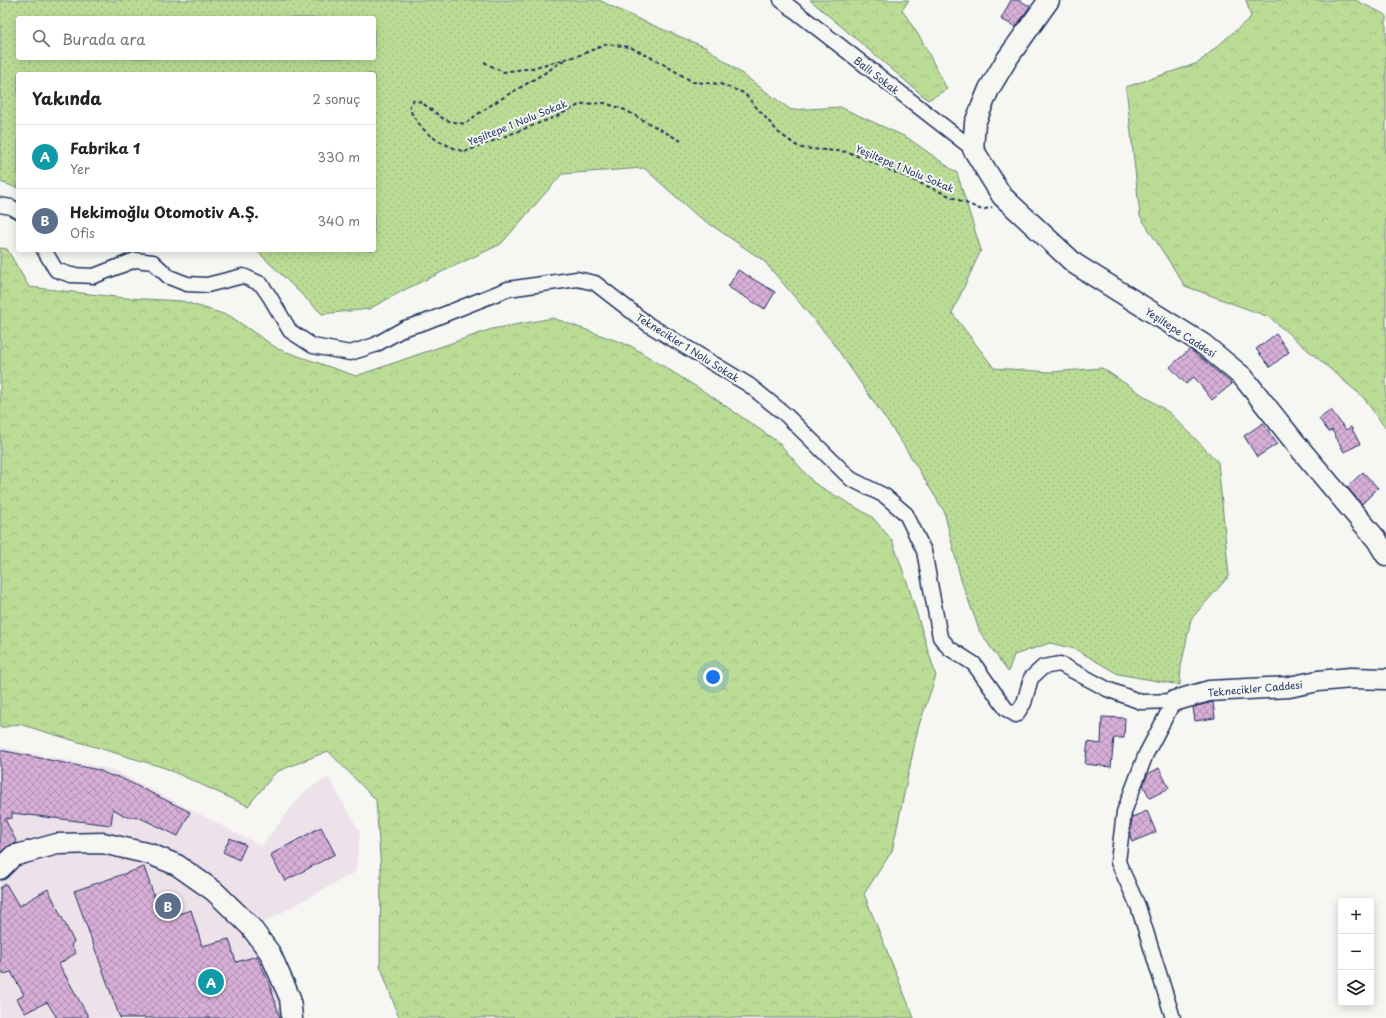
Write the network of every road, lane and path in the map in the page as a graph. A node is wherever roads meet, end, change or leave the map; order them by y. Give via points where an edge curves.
1 (781, 0) edge
2 (1049, 0) edge
3 (567, 59) junction
4 (484, 62) dead end
5 (683, 142) dead end
6 (973, 149) junction
7 (1002, 196) junction
8 (0, 205) edge
9 (16, 210) edge
10 (45, 252) edge
11 (1386, 555) edge
12 (1386, 680) edge
13 (1174, 701) junction
14 (0, 869) edge
15 (292, 1018) edge
16 (1173, 1018) edge

1 - 6 street, Ballı Sokak
2 - 6 street via 989,89 975,123
3 - 4 path, Yeşiltepe 1 Nolu Sokak via 503,72
3 - 5 path, Yeşiltepe 1 Nolu Sokak via 476,114 465,124 445,120 422,102 413,100 409,108 427,134 464,152 555,117 581,104 604,103 623,109
3 - 7 path, Yeşiltepe 1 Nolu Sokak via 608,44 630,47 658,60 693,82 720,84 744,93 779,133 800,148 848,152 982,210 991,207
6 - 7 street, Yeşiltepe Caddesi
7 - 11 street, Yeşiltepe Caddesi via 1075,264 1203,344 1243,377 1377,540
8 - 9 street
10 - 13 street, Teknecikler 1 Nolu Sokak via 56,270 71,275 94,276 134,260 153,262 169,277 187,284 207,285 243,276 261,284 290,331 313,346 350,353 375,345 404,328 508,289 577,279 595,283 649,325 749,385 786,415 851,479 885,496 906,514 924,551 940,637 949,648 974,664 1006,709 1016,715 1024,703 1031,678 1043,667 1060,664 1107,689 1141,702
12 - 13 street, Teknecikler Caddesi via 1351,678 1290,687 1209,691
13 - 16 street via 1146,754 1124,812 1118,862 1138,906
14 - 15 street via 13,856 57,844 103,843 150,854 177,865 214,891 250,926 270,953 290,998

